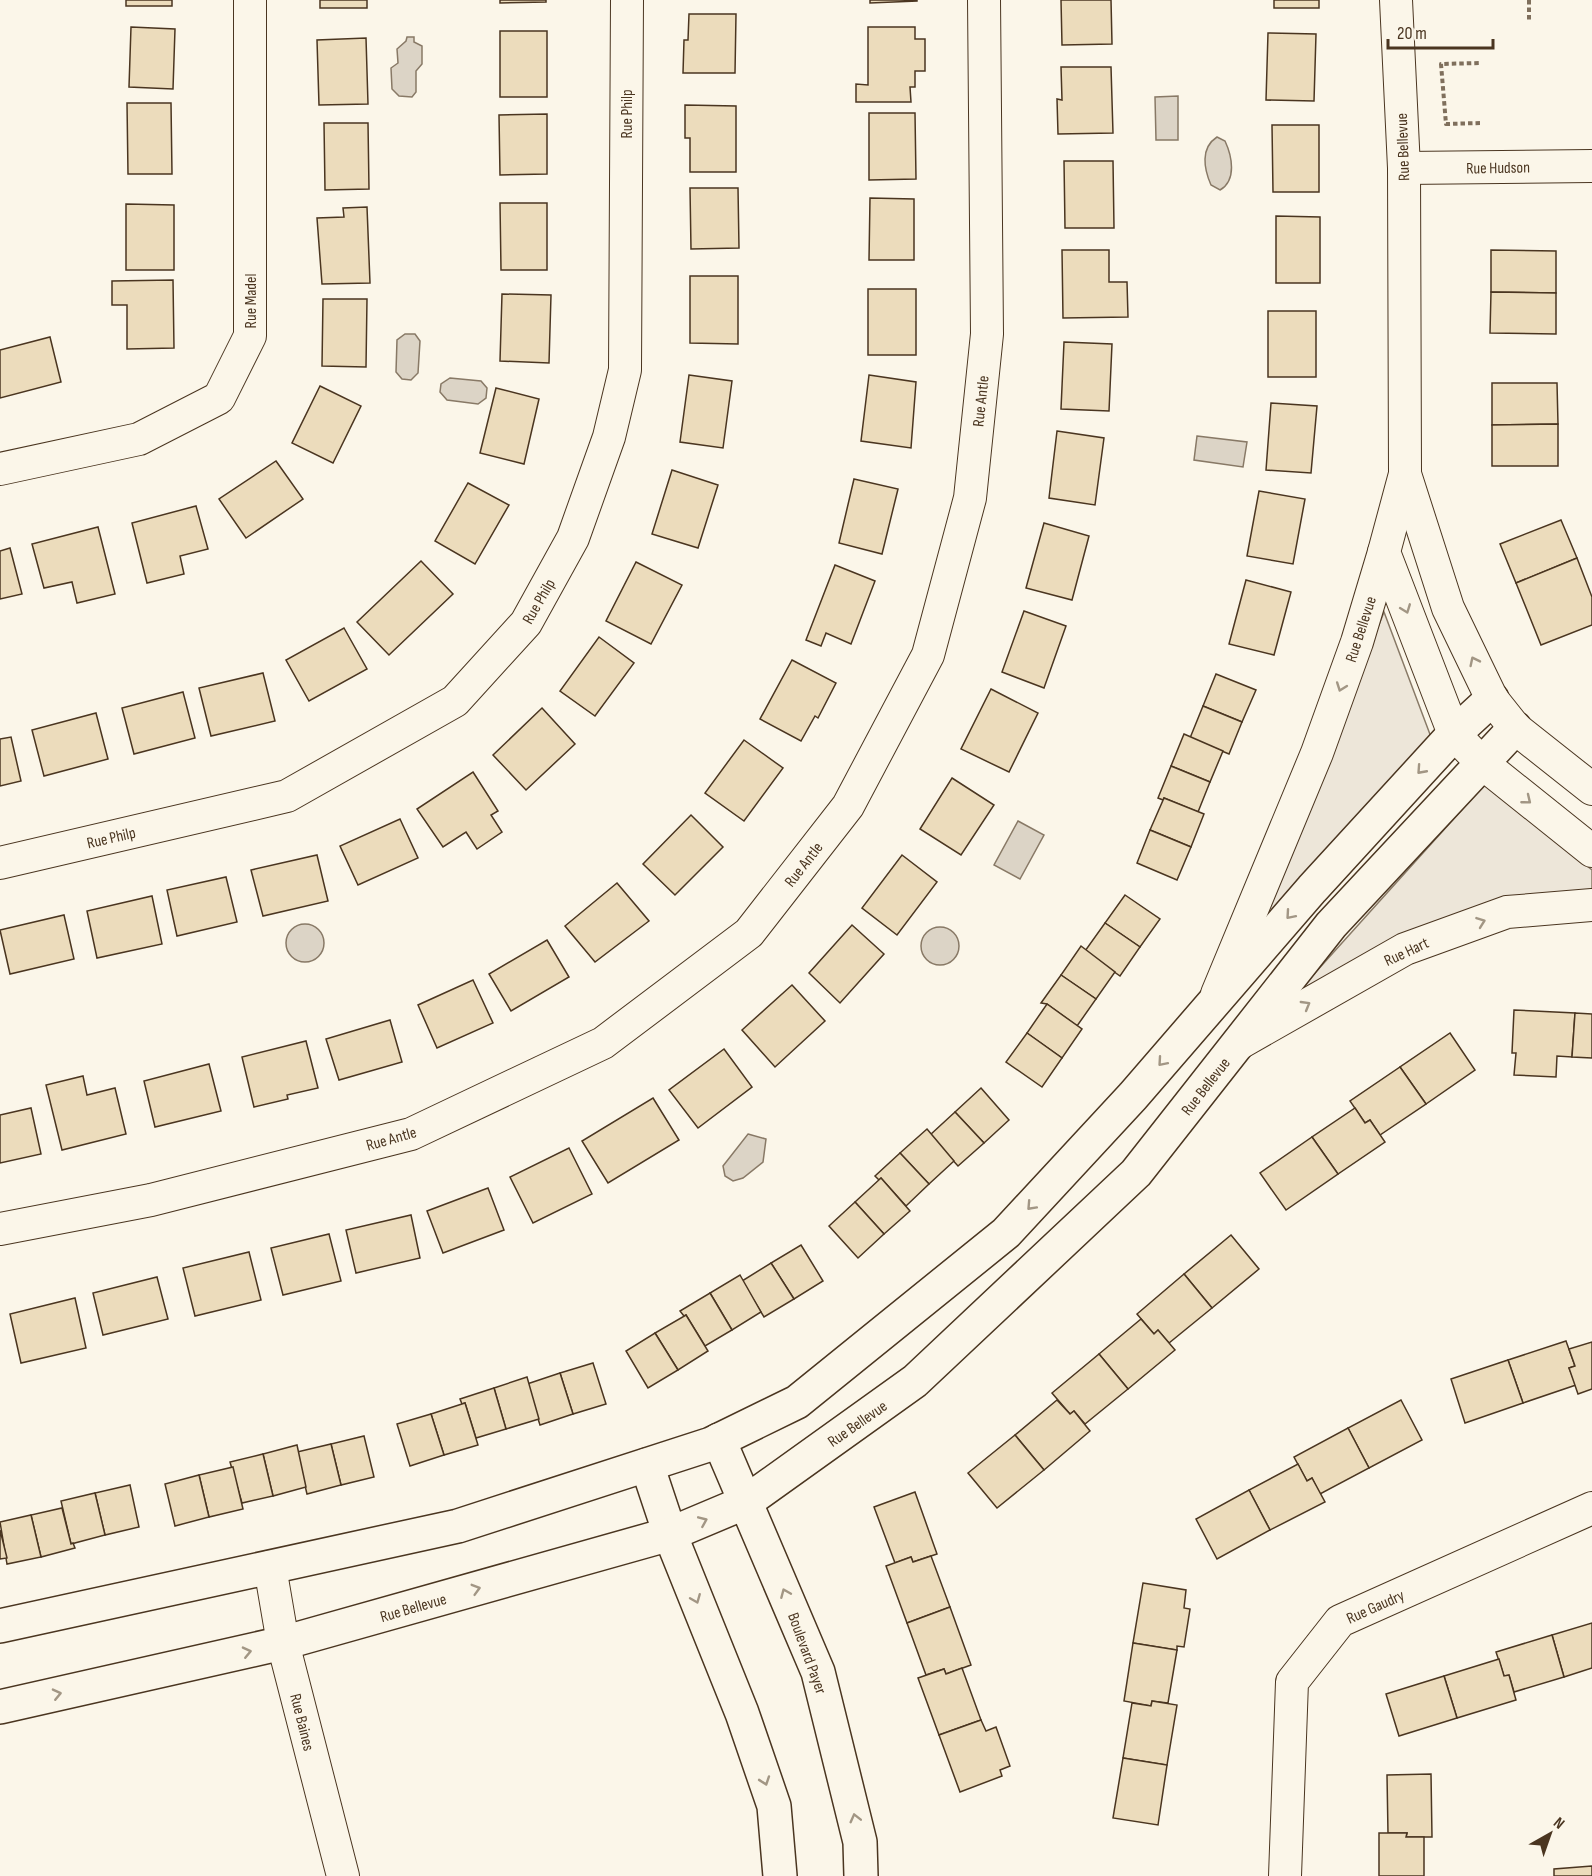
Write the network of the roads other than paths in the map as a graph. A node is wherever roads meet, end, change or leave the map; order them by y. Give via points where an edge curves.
1 (250, 0) edge
2 (627, 0) edge
3 (984, 0) edge
4 (1396, 0) edge
5 (1592, 166) edge
6 (1404, 168) junction
7 (0, 469) edge
8 (1405, 474) junction
9 (1384, 552) junction
10 (1492, 699) junction
11 (1515, 728) junction
12 (1454, 734) junction
13 (1482, 763) junction
14 (1592, 789) edge
15 (1592, 851) edge
16 (0, 863) edge
17 (1592, 905) edge
18 (1212, 1005) junction
19 (1237, 1045) junction
20 (0, 1229) edge
21 (719, 1440) junction
22 (646, 1465) junction
23 (746, 1502) junction
24 (1592, 1508) edge
25 (670, 1534) junction
26 (270, 1567) junction
27 (0, 1626) edge
28 (283, 1644) junction
29 (0, 1707) edge
30 (343, 1876) edge
31 (780, 1876) edge
32 (861, 1876) edge
33 (1285, 1876) edge

1 - 7 street, Rue Madel via 250,336 219,398 139,439
2 - 16 street, Rue Philp via 625,370 609,437 573,538 526,623 455,701 288,796
3 - 20 street, Rue Antle via 987,334 970,498 928,654 848,806 748,933 603,1043 411,1134 151,1200
4 - 6 street, Rue Bellevue
5 - 6 street, Rue Hudson
6 - 8 street, Rue Bellevue
8 - 9 street, Rue Bellevue
10 -> 8 street, Rue Bellevue via 1448,608
9 -> 12 street, Rue Bellevue
9 -> 18 street, Rue Bellevue via 1317,753
10 - 11 street, Rue Bellevue
10 - 12 street, Rue Bellevue
11 - 13 street, Rue Bellevue
11 - 14 street
12 - 13 street, Rue Bellevue
12 -> 18 street, Rue Bellevue
13 -> 15 street
13 - 19 street, Rue Bellevue via 1331,925
19 -> 17 street, Rue Hart via 1405,949 1507,912
18 -> 21 street, Rue Bellevue via 1006,1233 796,1402
19 - 23 street, Rue Bellevue via 1136,1173 915,1382
21 - 22 street, Rue Bellevue
21 - 23 street, Boulevard Payer
22 - 25 street
22 - 26 street, Rue Bellevue via 458,1526
25 -> 23 street, Rue Bellevue
32 -> 23 street, Boulevard Payer via 861,1842 818,1672
24 - 33 street, Rue Gaudry via 1340,1621 1292,1682
28 -> 25 street, Rue Bellevue
25 -> 31 street via 742,1713 774,1806
26 - 27 street, Rue Bellevue
26 - 28 street, Rue Baines
29 -> 28 street, Rue Bellevue
28 - 30 street, Rue Baines

